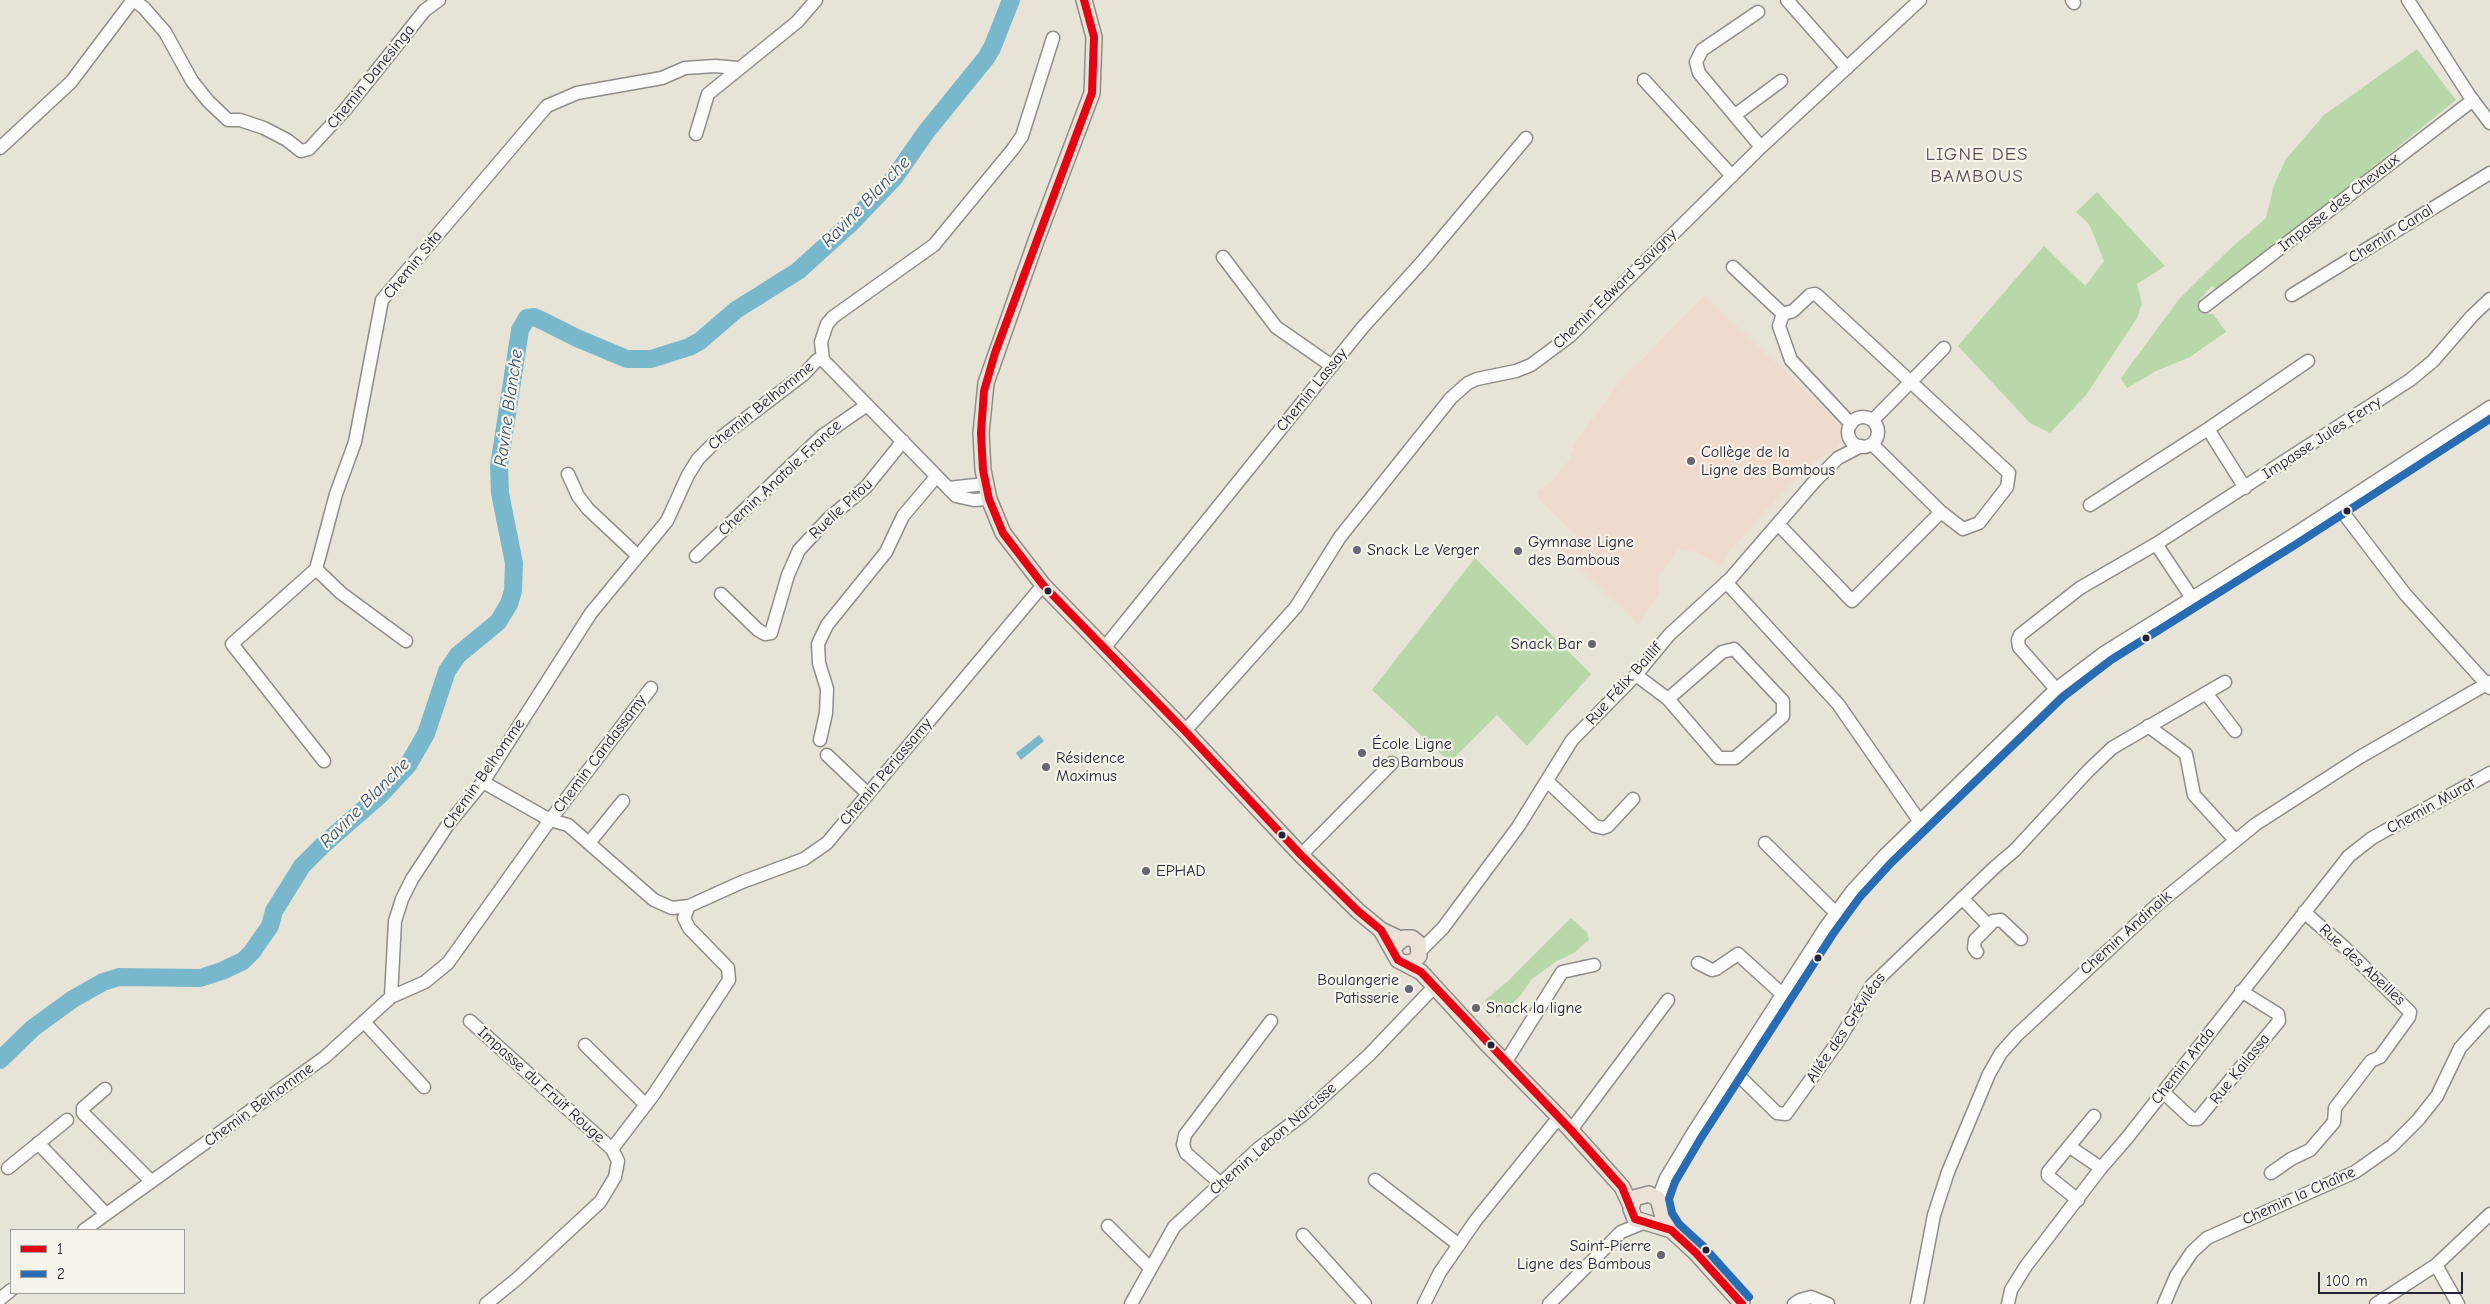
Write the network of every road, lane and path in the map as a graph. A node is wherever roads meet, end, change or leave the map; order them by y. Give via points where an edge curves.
1 (133, 0) edge
2 (439, 0) edge
3 (816, 0) edge
4 (1084, 0) edge
5 (1787, 0) edge
6 (1920, 0) edge
7 (2408, 0) edge
8 (1758, 12) dead end
9 (1053, 38) dead end
10 (738, 68) junction
11 (1847, 68) junction
12 (1644, 80) dead end
13 (1781, 81) dead end
14 (2473, 100) junction
15 (1735, 115) junction
16 (2490, 123) edge
17 (696, 134) dead end
18 (1526, 138) dead end
19 (1761, 147) junction
20 (0, 148) edge
21 (2490, 173) edge
22 (1732, 176) junction
23 (1223, 257) dead end
24 (1733, 267) dead end
25 (2292, 295) dead end
26 (2490, 299) edge
27 (2205, 306) dead end
28 (1783, 314) junction
29 (1944, 348) dead end
30 (2308, 361) dead end
31 (826, 362) junction
32 (1332, 366) junction
33 (1910, 381) junction
34 (868, 405) junction
35 (2490, 408) edge
36 (1873, 420) junction
37 (2208, 429) junction
38 (1850, 430) junction
39 (903, 441) junction
40 (1867, 445) junction
41 (1838, 458) junction
42 (568, 474) dead end
43 (936, 477) junction
44 (2245, 488) junction
45 (987, 492) junction
46 (2090, 505) dead end
47 (2338, 506) junction
48 (1941, 512) junction
49 (1778, 524) junction
50 (2156, 544) junction
51 (637, 555) junction
52 (696, 556) dead end
53 (316, 569) junction
54 (1726, 582) junction
55 (1042, 585) junction
56 (721, 594) dead end
57 (2192, 598) junction
58 (406, 641) dead end
59 (1104, 648) junction
60 (1636, 675) junction
61 (2225, 682) dead end
62 (2489, 685) edge
63 (651, 688) dead end
64 (2056, 689) junction
65 (2206, 693) junction
66 (1668, 699) junction
67 (2148, 726) junction
68 (1185, 731) junction
69 (2235, 731) dead end
70 (820, 740) dead end
71 (827, 755) dead end
72 (324, 761) dead end
73 (1392, 763) dead end
74 (2490, 773) edge
75 (1547, 781) junction
76 (483, 782) junction
77 (868, 794) junction
78 (1633, 799) dead end
79 (623, 801) dead end
80 (550, 820) junction
81 (1920, 822) junction
82 (2372, 838) joint
83 (2235, 840) junction
84 (589, 843) junction
85 (1765, 843) dead end
86 (1301, 855) junction
87 (1962, 898) junction
88 (690, 906) junction
89 (2304, 912) junction
90 (1836, 913) junction
91 (1989, 926) junction
92 (1437, 932) junction
93 (2022, 939) dead end
94 (1403, 948) junction
95 (1977, 952) dead end
96 (1419, 953) junction
97 (1698, 963) dead end
98 (1594, 966) dead end
99 (1421, 972) junction
100 (1433, 988) junction
101 (2241, 991) junction
102 (1782, 994) junction
103 (392, 997) junction
104 (1668, 1000) dead end
105 (2490, 1015) edge
106 (470, 1021) dead end
107 (1272, 1021) dead end
108 (365, 1023) junction
109 (584, 1045) dead end
110 (1505, 1063) junction
111 (1734, 1070) junction
112 (424, 1087) dead end
113 (105, 1089) dead end
114 (2163, 1092) junction
115 (646, 1104) junction
116 (2094, 1116) dead end
117 (1559, 1117) junction
118 (67, 1120) dead end
119 (1571, 1130) junction
120 (38, 1143) junction
121 (2070, 1147) junction
122 (612, 1149) junction
123 (8, 1168) dead end
124 (2101, 1168) junction
125 (2271, 1173) dead end
126 (1375, 1180) dead end
127 (151, 1181) junction
128 (1221, 1184) junction
129 (1622, 1187) junction
130 (1653, 1199) junction
131 (2078, 1200) junction
132 (1631, 1209) junction
133 (106, 1213) junction
134 (2490, 1214) edge
135 (1645, 1223) junction
136 (1108, 1226) dead end
137 (85, 1229) edge
138 (1671, 1230) junction
139 (1621, 1232) junction
140 (1303, 1235) dead end
141 (1459, 1244) junction
142 (2436, 1265) junction
143 (1150, 1268) junction
144 (10, 1291) edge
145 (0, 1299) edge
146 (486, 1304) edge
147 (1131, 1304) edge
148 (1365, 1304) edge
149 (1424, 1304) edge
150 (1548, 1304) edge
151 (1742, 1304) edge
152 (1794, 1304) edge
153 (1828, 1304) edge
154 (1917, 1304) edge
155 (2008, 1304) edge
156 (2164, 1304) edge
157 (2376, 1304) edge
158 (2458, 1304) edge

1 - 2 street, Chemin Danesinga via 165,32 192,81 228,120 240,120 264,128 301,151 316,143 425,10
1 - 20 street via 71,82
3 - 10 street via 797,22
4 - 45 main road via 1094,37 1092,93 986,382 981,433
5 - 11 street
6 - 11 street, Chemin Edward Savigny
7 - 14 street
8 - 15 street via 1702,50 1696,62 1700,73
9 - 31 street via 1022,136 1013,149 934,245 832,317 821,342
10 - 17 street via 708,94
10 - 53 street, Chemin Sita via 685,68 662,78 577,93 547,106 404,276 391,287 382,300 354,442
11 - 19 street, Chemin Edward Savigny
12 - 22 street
13 - 15 street
14 - 16 street
14 - 27 street, Impasse des Chevaux
15 - 19 street
18 - 32 street, Chemin Lassay
19 - 22 street, Chemin Edward Savigny
21 - 25 street, Chemin Canal
22 - 68 street, Chemin Edward Savigny via 1570,336 1531,365 1468,382 1451,398 1340,537 1296,607
23 - 32 street via 1276,327
24 - 28 street
26 - 44 street, Impasse Jules Ferry via 2416,376
28 - 33 street via 1815,294
28 - 38 street via 1780,326 1791,360
29 - 33 street
30 - 37 street
31 - 34 street
31 - 51 street, Chemin Belhomme via 818,360 706,450 688,475 667,521
32 - 59 street, Chemin Lassay
33 - 36 street
33 - 48 street via 2009,473 2007,488 1979,523 1963,529
34 - 39 street
34 - 52 street, Chemin Anatole France via 822,436
35 - 47 street
36 - 38 street via 1860,417
36 - 40 street via 1878,432
37 - 44 street
37 - 46 street
38 - 40 street via 1855,444
38 - 41 street, Rue Félix Baillif
39 - 43 street
39 - 56 street, Ruelle Pitou via 866,488 829,518 799,550 771,633 758,630
40 - 41 street, Rue Félix Baillif
40 - 48 street
41 - 49 street, Rue Félix Baillif
42 - 51 street via 588,509
43 - 45 street via 963,499
43 - 70 street via 903,516 886,552 827,625 818,644 818,662 827,690
44 - 50 street, Impasse Jules Ferry
45 - 55 main road via 1003,533
47 - 57 street
47 - 62 street via 2405,594
48 - 49 street via 1852,601
49 - 54 street, Rue Félix Baillif
50 - 57 street
50 - 64 street, Impasse Jules Ferry via 2080,588 2020,635 2019,648
51 - 76 street, Chemin Belhomme via 591,613
53 - 58 street via 341,593
53 - 72 street via 232,644
54 - 60 street, Rue Félix Baillif via 1668,635
54 - 81 street via 1838,704
55 - 59 main road
55 - 77 street, Chemin Periassamy
57 - 64 street via 2105,652
59 - 68 main road
60 - 66 street
60 - 75 street, Rue Félix Baillif via 1572,740
61 - 65 street, Allée des Gréviléas
62 - 83 street, Chemin Andinaik via 2319,782
63 - 80 street, Chemin Candassamy
64 - 81 street
65 - 67 street, Allée des Gréviléas
65 - 69 street
66 - 66 street via 1719,758 1735,758 1783,716 1783,702 1734,649 1722,652
67 - 83 street via 2186,754 2194,795
67 - 87 street, Allée des Gréviléas via 2112,748 2015,850
68 - 86 main road
71 - 77 street
73 - 86 street
74 - 82 street, Chemin Murat
75 - 78 street via 1595,826 1603,828
75 - 92 street, Rue Félix Baillif via 1518,827
76 - 80 street, Chemin Periassamy
76 - 103 street, Chemin Belhomme via 447,826 402,899 395,921
77 - 88 street, Chemin Periassamy via 816,852
79 - 84 street
80 - 84 street, Chemin Periassamy via 568,825
80 - 103 street, Chemin Candassamy via 448,963 425,982
81 - 90 street via 1852,891
82 - 89 street, Chemin Anda via 2350,856
83 - 154 street, Chemin Andinaik via 2124,934 2001,1053 1978,1097 1948,1172 1934,1215
84 - 88 street, Chemin Periassamy via 654,900 672,908
85 - 90 street
86 - 94 main road
87 - 91 street
87 - 111 street, Allée des Gréviléas via 1872,985 1839,1040 1786,1114 1777,1114
88 - 115 street via 684,918 689,928 728,968 729,980
89 - 101 street, Chemin Anda
89 - 125 street, Rue des Abeilles via 2410,1012 2380,1057 2371,1061 2335,1108 2334,1122 2310,1150
90 - 102 street
91 - 93 street via 1993,921 2002,920
91 - 95 street via 1975,940
92 - 94 street
92 - 96 street, Rue Félix Baillif
94 - 96 main road via 1413,962
94 - 99 main road
96 - 99 main road
97 - 102 street via 1712,970 1738,954
98 - 110 street via 1562,972
99 - 100 main road
100 - 110 main road
100 - 128 street, Chemin Lebon Narcisse via 1369,1055
101 - 114 street, Chemin Anda
101 - 114 street, Rue Kailassa via 2278,1014 2279,1021 2198,1119 2192,1119
102 - 111 street
103 - 108 street, Chemin Belhomme
104 - 119 street
105 - 156 street, Chemin la Chaîne via 2460,1048 2437,1096 2392,1146 2356,1172 2207,1238 2192,1252 2176,1276
106 - 122 street, Impasse du Fruit Rouge
107 - 128 street via 1185,1135 1183,1145 1186,1153
108 - 112 street
108 - 127 street, Chemin Belhomme via 282,1090
109 - 115 street
110 - 117 main road
111 - 130 street
113 - 127 street via 83,1108 83,1113
114 - 124 street, Chemin Anda
115 - 122 street
116 - 121 street
117 - 119 main road
117 - 141 street
118 - 120 street
119 - 129 main road
120 - 123 street
120 - 133 street
121 - 124 street
121 - 131 street via 2049,1170 2048,1176
122 - 146 street via 618,1161 614,1177 600,1202
124 - 131 street, Chemin Anda
126 - 141 street
127 - 133 street, Chemin Belhomme
128 - 143 street, Chemin Lebon Narcisse via 1174,1227
129 - 130 main road
129 - 132 main road
130 - 132 main road via 1634,1198
130 - 135 main road via 1656,1219
130 - 138 main road
131 - 155 street, Chemin Anda via 2026,1266 2011,1290
132 - 135 main road via 1635,1219
132 - 139 street
133 - 137 street, Chemin Belhomme
134 - 142 street
135 - 138 main road
135 - 139 street
136 - 143 street
138 - 151 main road
139 - 150 street
140 - 148 street
141 - 149 street
142 - 157 street
142 - 158 street
143 - 147 street, Chemin Lebon Narcisse
144 - 145 street
152 - 153 street via 1812,1297

